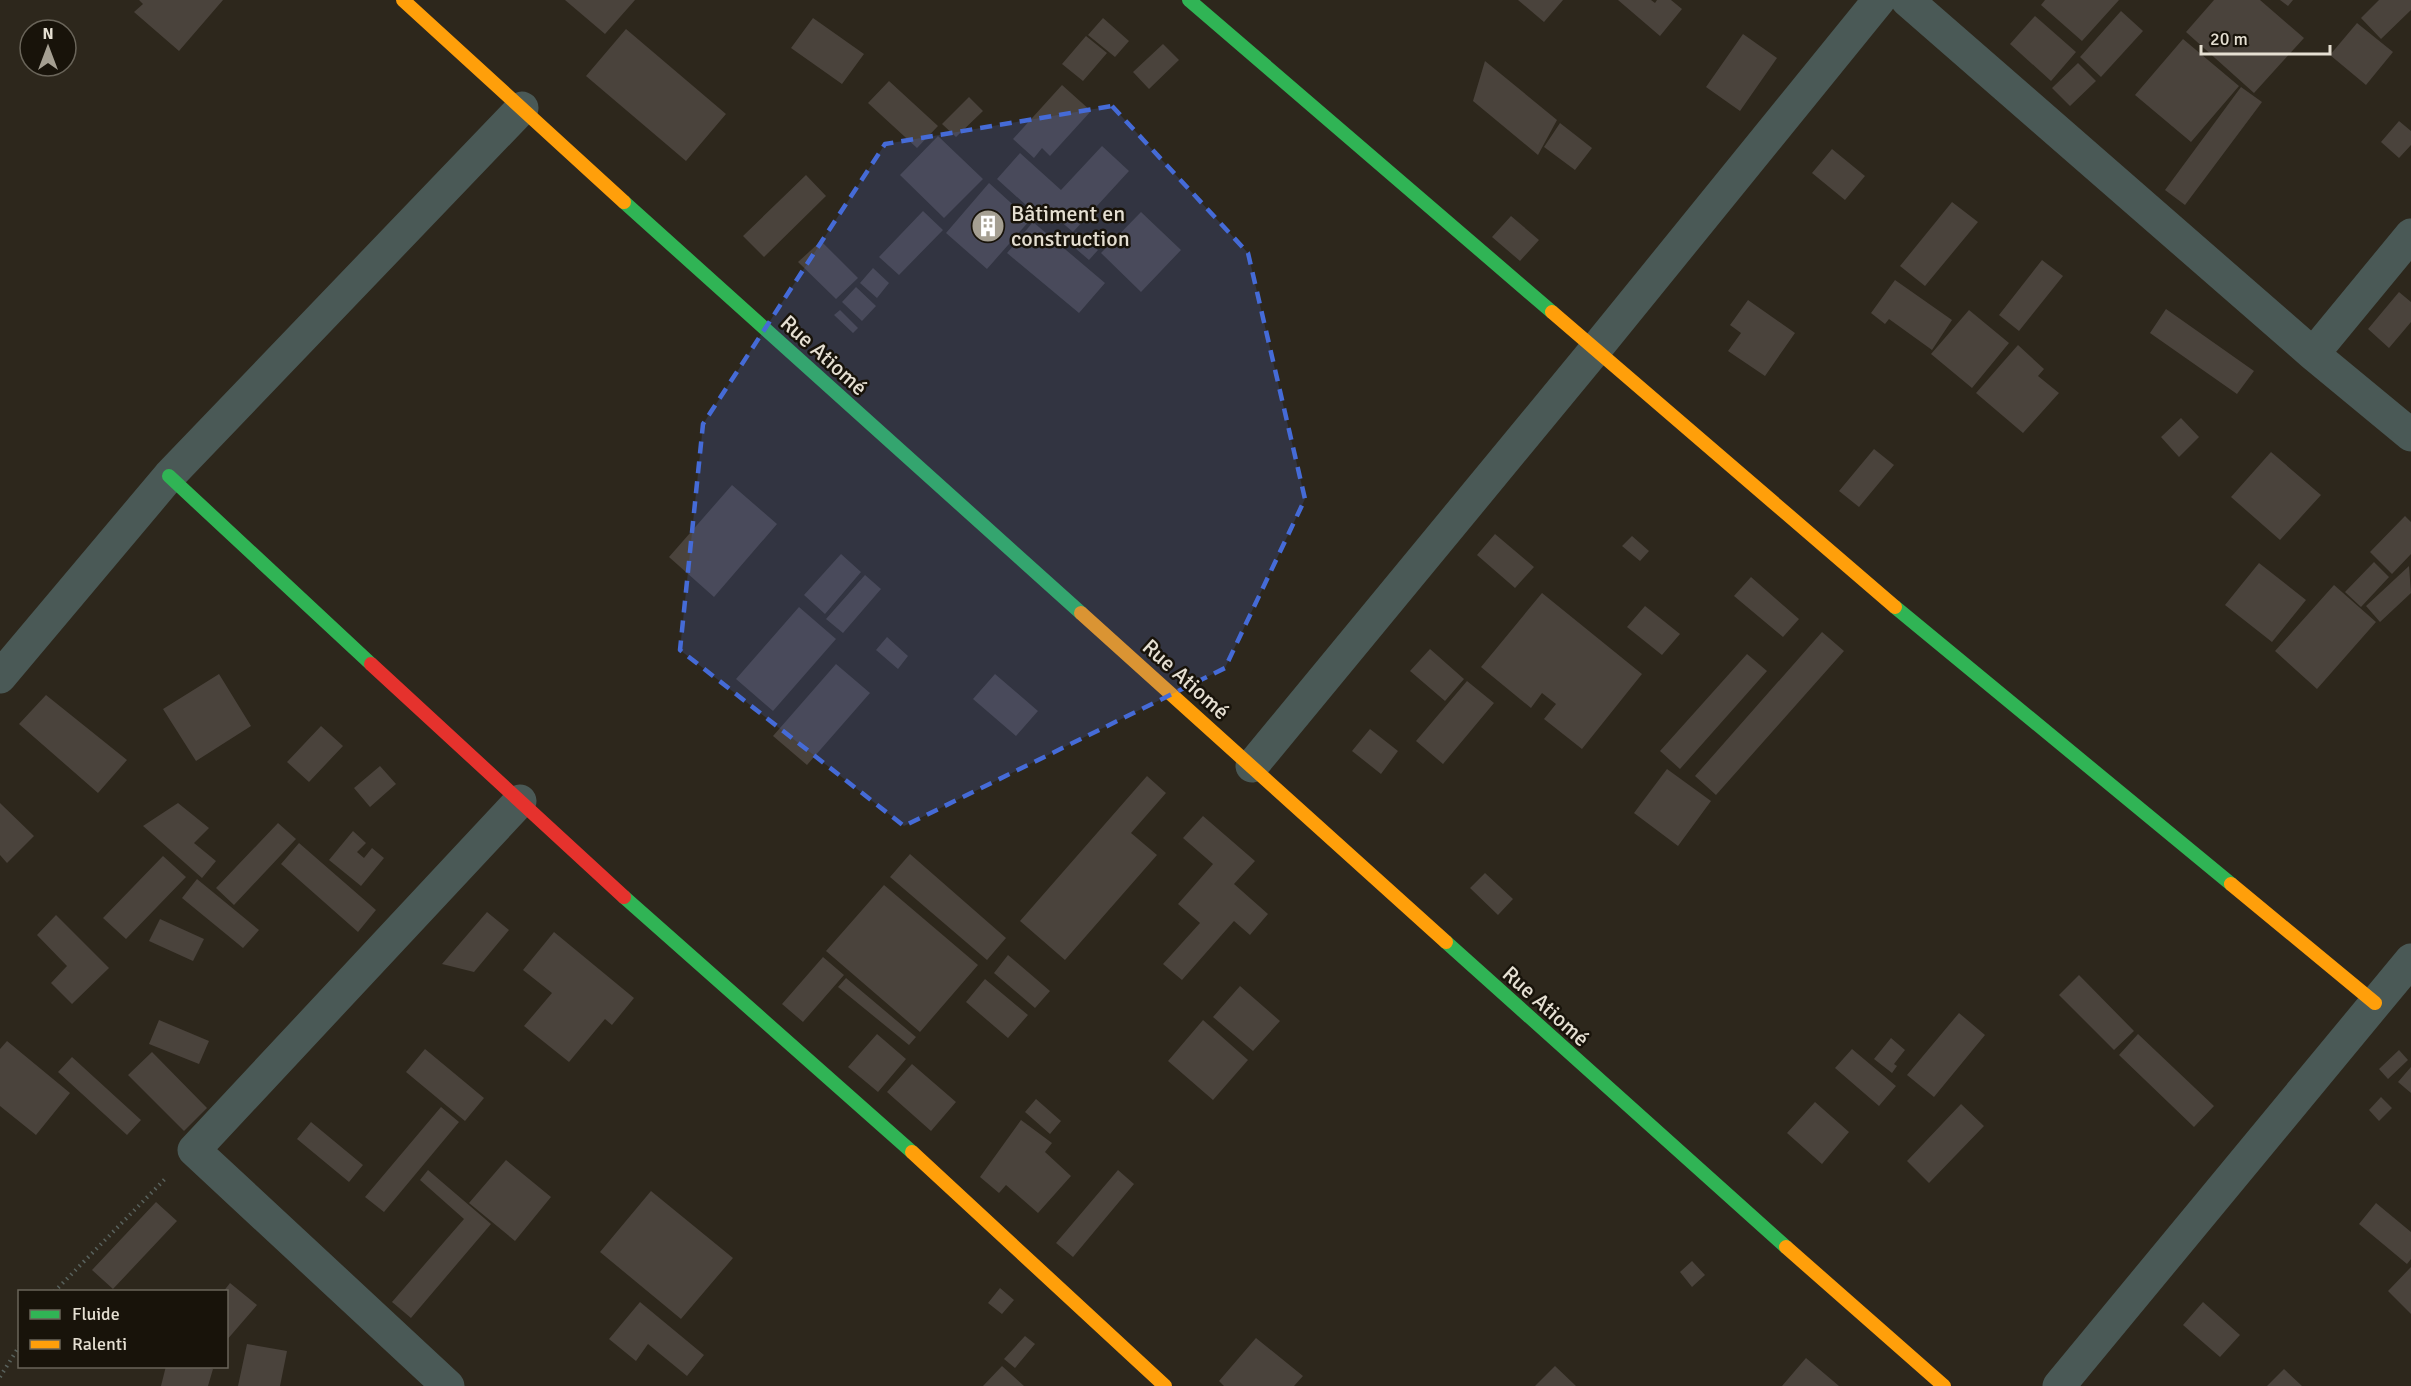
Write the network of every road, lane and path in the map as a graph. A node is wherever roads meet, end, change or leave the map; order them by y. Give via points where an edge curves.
1 (403, 0) edge
2 (1189, 0) edge
3 (1879, 0) edge
4 (1907, 0) edge
5 (522, 108) junction
6 (2411, 235) edge
7 (1595, 350) junction
8 (2313, 354) junction
9 (2411, 435) edge
10 (169, 476) junction
11 (0, 676) edge
12 (1252, 766) junction
13 (520, 801) junction
14 (2411, 960) edge
15 (2375, 1003) junction
16 (194, 1150) junction
17 (56, 1290) edge
18 (18, 1348) edge
19 (0, 1377) edge
20 (448, 1386) edge
21 (1165, 1386) edge
22 (1944, 1386) edge
23 (2059, 1386) edge

1 - 5 street, Rue Atiomé
2 - 7 street
3 - 7 street
4 - 8 street
5 - 10 street
5 - 12 street, Rue Atiomé
6 - 8 street
7 - 12 street
7 - 15 street via 1884,598
8 - 9 street
10 - 11 street
10 - 13 street
12 - 22 street, Rue Atiomé via 1622,1102
13 - 16 street
13 - 21 street via 948,1185
14 - 15 street
15 - 23 street
16 - 17 path
16 - 20 street
18 - 19 path

